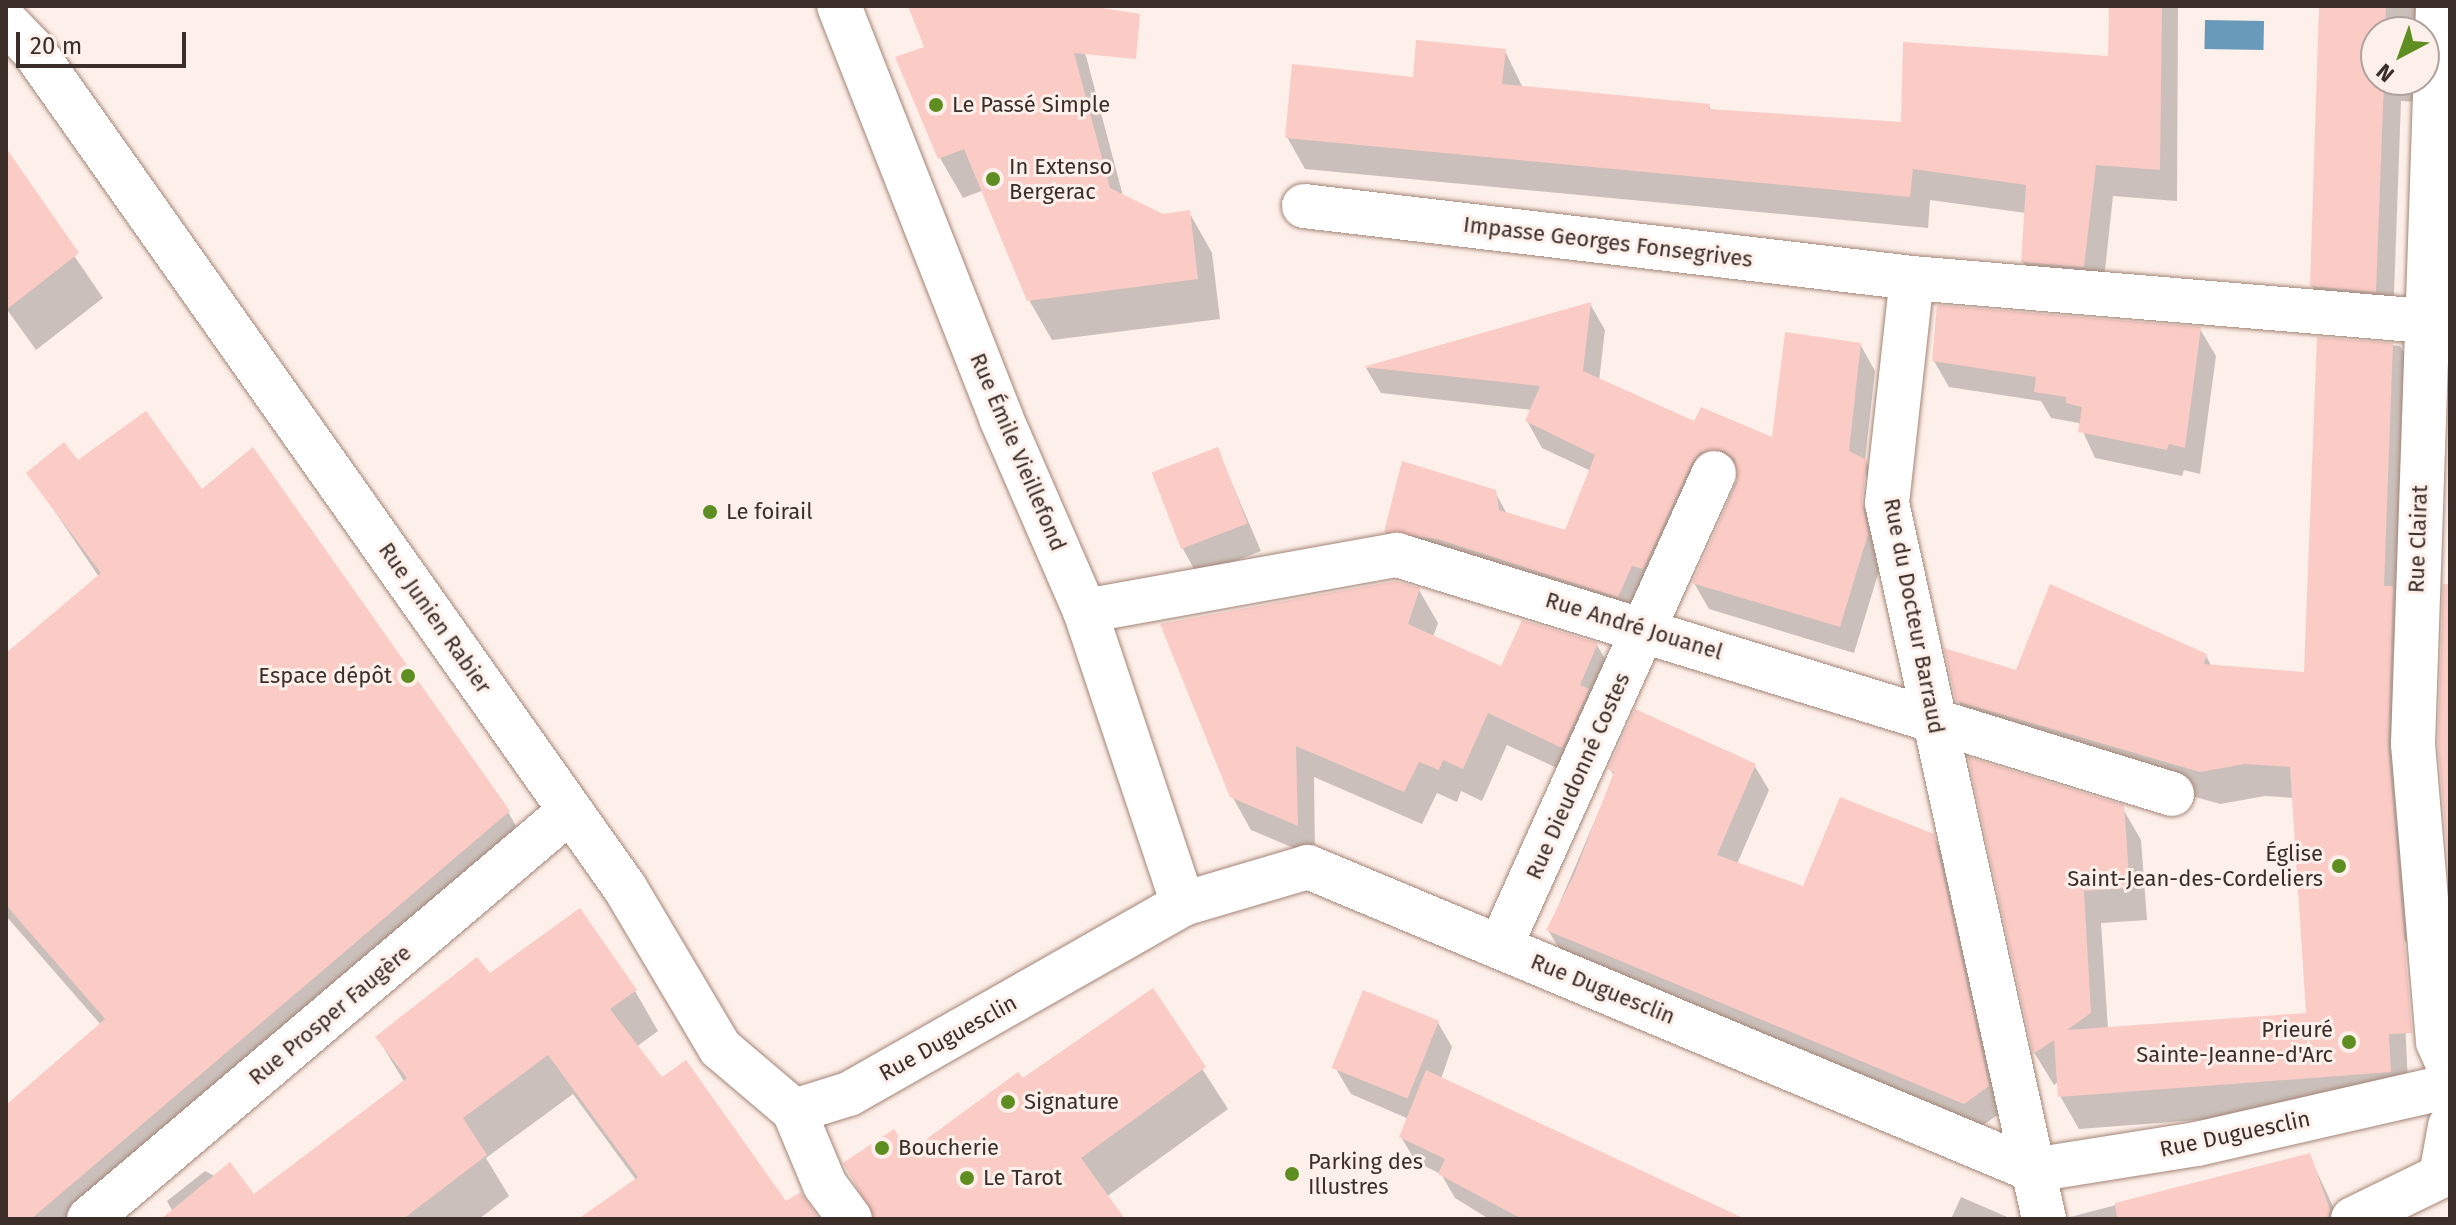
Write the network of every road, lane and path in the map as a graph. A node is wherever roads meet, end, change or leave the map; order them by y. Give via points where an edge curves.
1 (34, 6) edge
2 (839, 6) edge
3 (2438, 6) edge
4 (19, 36) edge
5 (1304, 206) dead end
6 (1912, 278) junction
7 (2425, 321) junction
8 (1714, 473) dead end
9 (1085, 611) junction
10 (1644, 629) junction
11 (1934, 721) junction
12 (2172, 794) dead end
13 (570, 811) junction
14 (1183, 904) junction
15 (1500, 947) junction
16 (2450, 1069) edge
17 (2450, 1086) edge
18 (794, 1111) junction
19 (2450, 1126) edge
20 (2033, 1170) junction
21 (89, 1219) edge
22 (850, 1219) edge
23 (2044, 1219) edge
24 (2353, 1219) edge

1 - 4 street
2 - 9 street, Rue Émile Vieillefond via 1001,418
3 - 7 street, Rue Clairat
4 - 13 street, Rue Junien Rabier
5 - 6 street, Impasse Georges Fonsegrives
6 - 7 street
6 - 11 street, Rue du Docteur Barraud via 1887,503
7 - 16 street, Rue Clairat via 2413,744 2438,1042
8 - 10 street, Rue Dieudonné Costes
9 - 10 street, Rue André Jouanel via 1397,555
9 - 14 street, Rue Émile Vieillefond
10 - 11 street, Rue André Jouanel
10 - 15 street, Rue Dieudonné Costes
11 - 12 street, Rue André Jouanel
11 - 20 street, Rue du Docteur Barraud
13 - 18 street, Rue Junien Rabier via 625,888 720,1048
13 - 21 street, Rue Prosper Faugère
14 - 15 street, Rue Duguesclin via 1308,867
14 - 18 street, Rue Duguesclin via 849,1094
15 - 20 street, Rue Duguesclin
17 - 20 street, Rue Duguesclin via 2197,1144
18 - 22 street, Rue Junien Rabier via 825,1185
19 - 24 street via 2441,1176
20 - 23 street, Rue du Docteur Barraud

